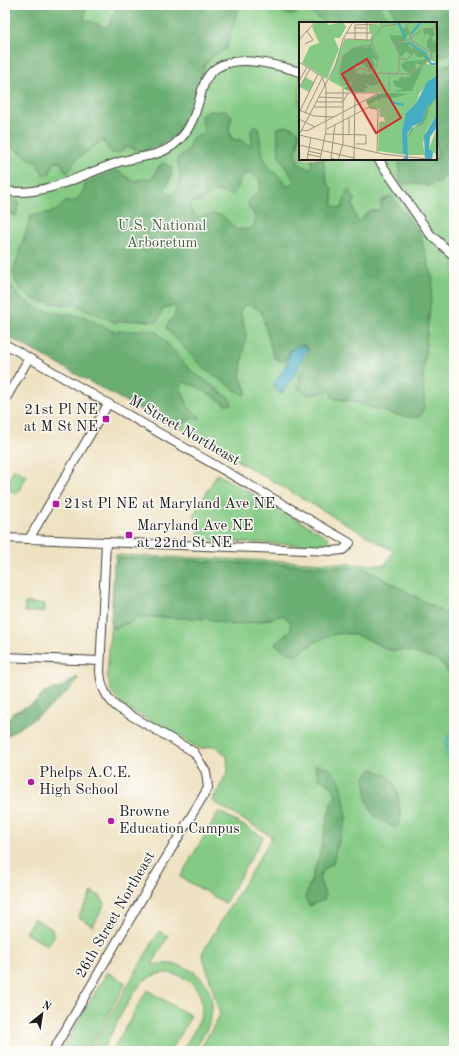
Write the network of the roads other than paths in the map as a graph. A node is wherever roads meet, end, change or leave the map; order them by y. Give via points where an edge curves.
1 (299, 72) edge
2 (379, 160) edge
3 (5, 191) edge
4 (454, 256) edge
5 (5, 344) edge
6 (29, 358) junction
7 (5, 400) edge
8 (108, 404) junction
9 (5, 538) edge
10 (30, 539) junction
11 (106, 542) junction
12 (5, 657) edge
13 (100, 661) junction
14 (53, 1051) edge

1 - 3 street via 240,62 218,66 206,79 188,129 166,150 118,163 71,182 24,192
2 - 4 street via 430,234
5 - 6 street, M Street Northeast
6 - 7 street
6 - 8 street, M Street Northeast
8 - 10 street
8 - 11 street, M Street Northeast via 350,543 343,550 333,552
9 - 10 street
10 - 11 street
11 - 13 street
12 - 13 street
13 - 14 street, 26th Street Northeast via 102,685 106,696 124,712 194,752 206,772 208,788

